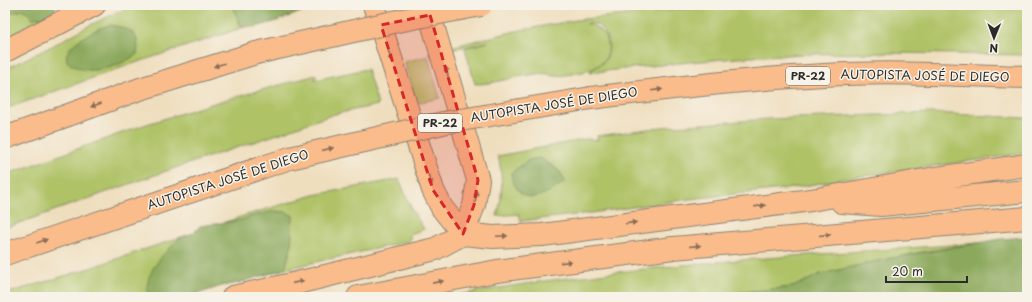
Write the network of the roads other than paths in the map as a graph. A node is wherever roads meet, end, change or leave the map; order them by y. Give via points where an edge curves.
1 (94, 5) edge
2 (374, 5) edge
3 (427, 5) edge
4 (481, 5) edge
5 (5, 51) edge
6 (1027, 77) edge
7 (5, 138) edge
8 (1027, 165) edge
9 (1027, 191) edge
10 (811, 200) junction
11 (1027, 218) edge
12 (463, 234) junction
13 (5, 254) edge
14 (233, 297) edge
15 (358, 297) edge

1 - 5 main road
2 -> 12 main road via 433,190 442,208
12 -> 3 main road via 474,205 478,180
4 -> 7 main road, bridge via 256,53 140,89
13 -> 6 main road, AUTOPISTA JOSÉ DE DIEGO / PR-22, bridge via 290,158 443,123 591,98 721,82 825,75
8 - 10 main road via 930,178
9 - 10 main road via 881,205
12 -> 10 main road via 493,237 542,235
15 -> 11 main road via 496,271 665,249
14 -> 12 main road via 436,249

